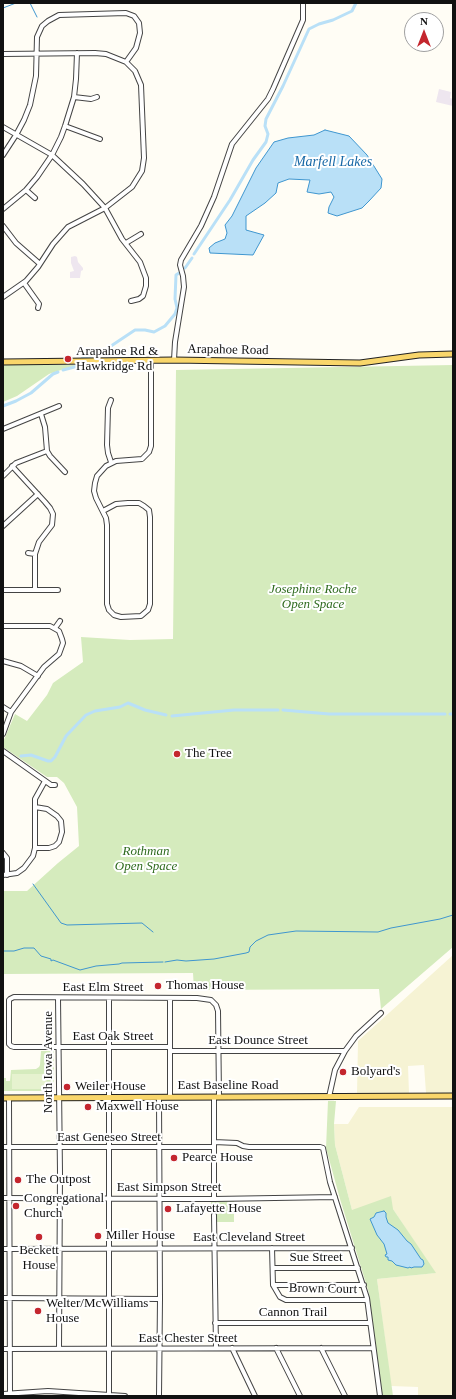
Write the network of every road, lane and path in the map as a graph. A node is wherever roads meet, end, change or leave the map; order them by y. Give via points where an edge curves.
1 (303, 3) edge
2 (77, 53) junction
3 (3, 54) edge
4 (37, 54) junction
5 (126, 62) junction
6 (74, 97) junction
7 (97, 97) dead end
8 (65, 126) junction
9 (3, 127) edge
10 (16, 135) junction
11 (100, 139) dead end
12 (52, 155) junction
13 (3, 156) edge
14 (26, 190) junction
15 (35, 198) dead end
16 (105, 208) junction
17 (3, 209) edge
18 (3, 226) edge
19 (141, 234) dead end
20 (126, 243) junction
21 (40, 264) junction
22 (24, 283) junction
23 (3, 297) edge
24 (131, 301) dead end
25 (38, 308) dead end
26 (453, 354) edge
27 (151, 360) junction
28 (174, 360) junction
29 (3, 362) edge
30 (111, 400) dead end
31 (59, 406) dead end
32 (41, 414) junction
33 (3, 429) edge
34 (47, 451) junction
35 (112, 462) junction
36 (12, 466) junction
37 (65, 472) dead end
38 (3, 476) edge
39 (38, 494) junction
40 (103, 510) junction
41 (3, 526) edge
42 (28, 553) dead end
43 (35, 554) junction
44 (3, 590) edge
45 (35, 590) junction
46 (58, 590) dead end
47 (60, 621) dead end
48 (3, 626) edge
49 (55, 628) junction
50 (3, 661) edge
51 (38, 676) junction
52 (3, 707) edge
53 (11, 712) junction
54 (3, 734) edge
55 (3, 751) edge
56 (45, 781) junction
57 (55, 785) dead end
58 (35, 808) junction
59 (35, 848) junction
60 (3, 853) edge
61 (5, 876) edge
62 (58, 998) junction
63 (109, 998) junction
64 (170, 998) junction
65 (381, 1013) dead end
66 (9, 1044) joint
67 (59, 1047) junction
68 (110, 1048) junction
69 (170, 1049) junction
70 (218, 1051) junction
71 (345, 1051) junction
72 (329, 1096) junction
73 (453, 1096) edge
74 (159, 1097) junction
75 (170, 1097) junction
76 (216, 1097) junction
77 (3, 1098) edge
78 (9, 1098) junction
79 (59, 1098) junction
80 (109, 1098) junction
81 (214, 1144) junction
82 (3, 1147) edge
83 (9, 1147) junction
84 (160, 1147) junction
85 (60, 1148) junction
86 (110, 1148) junction
87 (335, 1197) junction
88 (3, 1198) edge
89 (9, 1198) junction
90 (60, 1198) junction
91 (109, 1198) junction
92 (160, 1199) junction
93 (214, 1199) junction
94 (214, 1215) dead end
95 (160, 1248) junction
96 (214, 1248) junction
97 (272, 1248) junction
98 (352, 1248) junction
99 (3, 1249) edge
100 (10, 1249) junction
101 (60, 1249) junction
102 (109, 1249) junction
103 (273, 1268) junction
104 (358, 1268) junction
105 (273, 1285) junction
106 (364, 1286) junction
107 (3, 1298) edge
108 (10, 1298) junction
109 (60, 1298) junction
110 (110, 1298) junction
111 (160, 1299) junction
112 (368, 1300) junction
113 (370, 1322) junction
114 (215, 1323) junction
115 (216, 1348) junction
116 (232, 1348) junction
117 (276, 1348) junction
118 (321, 1348) junction
119 (373, 1348) junction
120 (3, 1349) edge
121 (10, 1349) junction
122 (59, 1349) junction
123 (109, 1349) junction
124 (159, 1349) junction
125 (10, 1393) junction
126 (3, 1394) edge
127 (109, 1395) junction
128 (125, 1396) edge
129 (159, 1396) edge
130 (255, 1396) edge
131 (300, 1396) edge
132 (345, 1396) edge
133 (380, 1396) edge

1 - 28 street via 303,20 273,90 232,144 214,197 180,265 184,287
2 - 4 street
2 - 5 street via 106,54
2 - 6 street
3 - 4 street
4 - 5 street via 37,37 42,26 59,15 130,14 139,23 140,33 136,48
4 - 10 street via 34,90
5 - 16 street via 135,71 141,85 144,166 132,187
6 - 7 street
6 - 8 street
8 - 11 street
8 - 12 street
9 - 10 street
10 - 12 street
10 - 13 street
12 - 14 street
12 - 16 street
14 - 15 street
14 - 17 street
16 - 20 street
16 - 21 street via 68,227 52,244
18 - 21 street via 16,243
19 - 20 street
20 - 24 street via 140,262 146,280 143,296
21 - 22 street
22 - 23 street
22 - 25 street via 39,304
26 - 28 main road, Arapahoe Road via 419,355 360,363
27 - 28 main road, Arapahoe Road
27 - 29 main road, Arapahoe Road
27 - 35 street via 150,452 142,459
30 - 35 street via 108,408 107,445
31 - 32 street
32 - 33 street
32 - 34 street via 46,427
34 - 36 street
34 - 37 street
35 - 40 street via 101,471 95,483 96,498
36 - 38 street
36 - 39 street
39 - 41 street
39 - 43 street via 50,508 53,520 50,530 39,542
40 - 40 street via 107,525 109,610 121,617 141,616 150,604 148,510 139,503 116,504
42 - 43 street
43 - 45 street
44 - 45 street
45 - 46 street
47 - 49 street
48 - 49 street
49 - 51 street via 61,634 62,649
50 - 51 street via 22,666
51 - 53 street
52 - 53 street
53 - 54 street
55 - 56 street
56 - 57 street
56 - 58 street via 36,799
58 - 59 street
58 - 59 street via 44,808 57,816 61,821 62,832 55,846
59 - 61 street via 33,856 24,868
60 - 61 street via 7,858
62 - 63 street, East Elm Street
62 - 66 street, East Elm Street via 10,999
62 - 67 street, North Iowa Avenue
63 - 64 street, East Elm Street
63 - 68 street
64 - 69 street
64 - 70 street, East Elm Street via 211,1000 216,1005
65 - 71 street via 356,1036
66 - 67 street, East Oak Street via 14,1047
67 - 68 street, East Oak Street
67 - 79 street, North Iowa Avenue
68 - 69 street, East Oak Street
68 - 80 street
69 - 70 street, East Dounce Street
69 - 75 street
70 - 71 street, East Dounce Street
70 - 76 street, East Elm Street
71 - 72 street via 335,1070
72 - 73 main road, East Baseline Road
72 - 76 main road, East Baseline Road
74 - 75 main road, East Baseline Road
74 - 80 main road, East Baseline Road
74 - 84 street
75 - 76 main road, East Baseline Road
76 - 81 street, East Elm Street
77 - 78 main road, East Baseline Road
78 - 79 main road, East Baseline Road
78 - 83 street
79 - 80 main road, East Baseline Road
79 - 85 street, North Iowa Avenue
80 - 86 street
81 - 84 street, East Geneseo Street
81 - 87 street, East Geneseo Street via 323,1148
81 - 93 street, East Elm Street
82 - 83 street, East Geneseo Street
83 - 85 street, East Geneseo Street
83 - 89 street
84 - 86 street, East Geneseo Street
84 - 92 street
85 - 86 street, East Geneseo Street
85 - 90 street, North Iowa Avenue
86 - 91 street
87 - 93 street, East Simpson Street
87 - 98 street
88 - 89 street, East Simpson Street
89 - 90 street, East Simpson Street
89 - 100 street
90 - 91 street, East Simpson Street
90 - 101 street, North Iowa Avenue
91 - 92 street, East Simpson Street
91 - 102 street
92 - 93 street, East Simpson Street
92 - 95 street
94 - 96 street
95 - 96 street, East Cleveland Street
95 - 102 street, East Cleveland Street
95 - 111 street
96 - 97 street, East Cleveland Street
96 - 114 street
97 - 98 street, East Cleveland Street
97 - 103 street, Brown Court
98 - 104 street
99 - 100 street, East Cleveland Street
100 - 101 street, East Cleveland Street
100 - 108 street
101 - 102 street, East Cleveland Street
101 - 109 street, North Iowa Avenue
102 - 110 street
103 - 104 street, Sue Street
103 - 105 street, Brown Court
104 - 106 street
105 - 106 street
105 - 112 street, Brown Court via 280,1297 286,1300
106 - 112 street
107 - 108 street
108 - 109 street
108 - 121 street
109 - 110 street
109 - 122 street, North Iowa Avenue
110 - 111 street
110 - 123 street
111 - 124 street
112 - 113 street
113 - 114 street, Cannon Trail
113 - 119 street
114 - 115 street
115 - 116 street, East Chester Street
115 - 124 street, East Chester Street
116 - 117 street, East Chester Street
116 - 130 street
117 - 118 street, East Chester Street
117 - 131 street
118 - 119 street, East Chester Street
118 - 132 street
119 - 133 street
120 - 121 street, East Chester Street
121 - 122 street, East Chester Street
121 - 125 street
122 - 123 street, East Chester Street
123 - 124 street, East Chester Street
123 - 127 street
124 - 129 street
125 - 126 street
125 - 127 street via 48,1391
127 - 128 street

